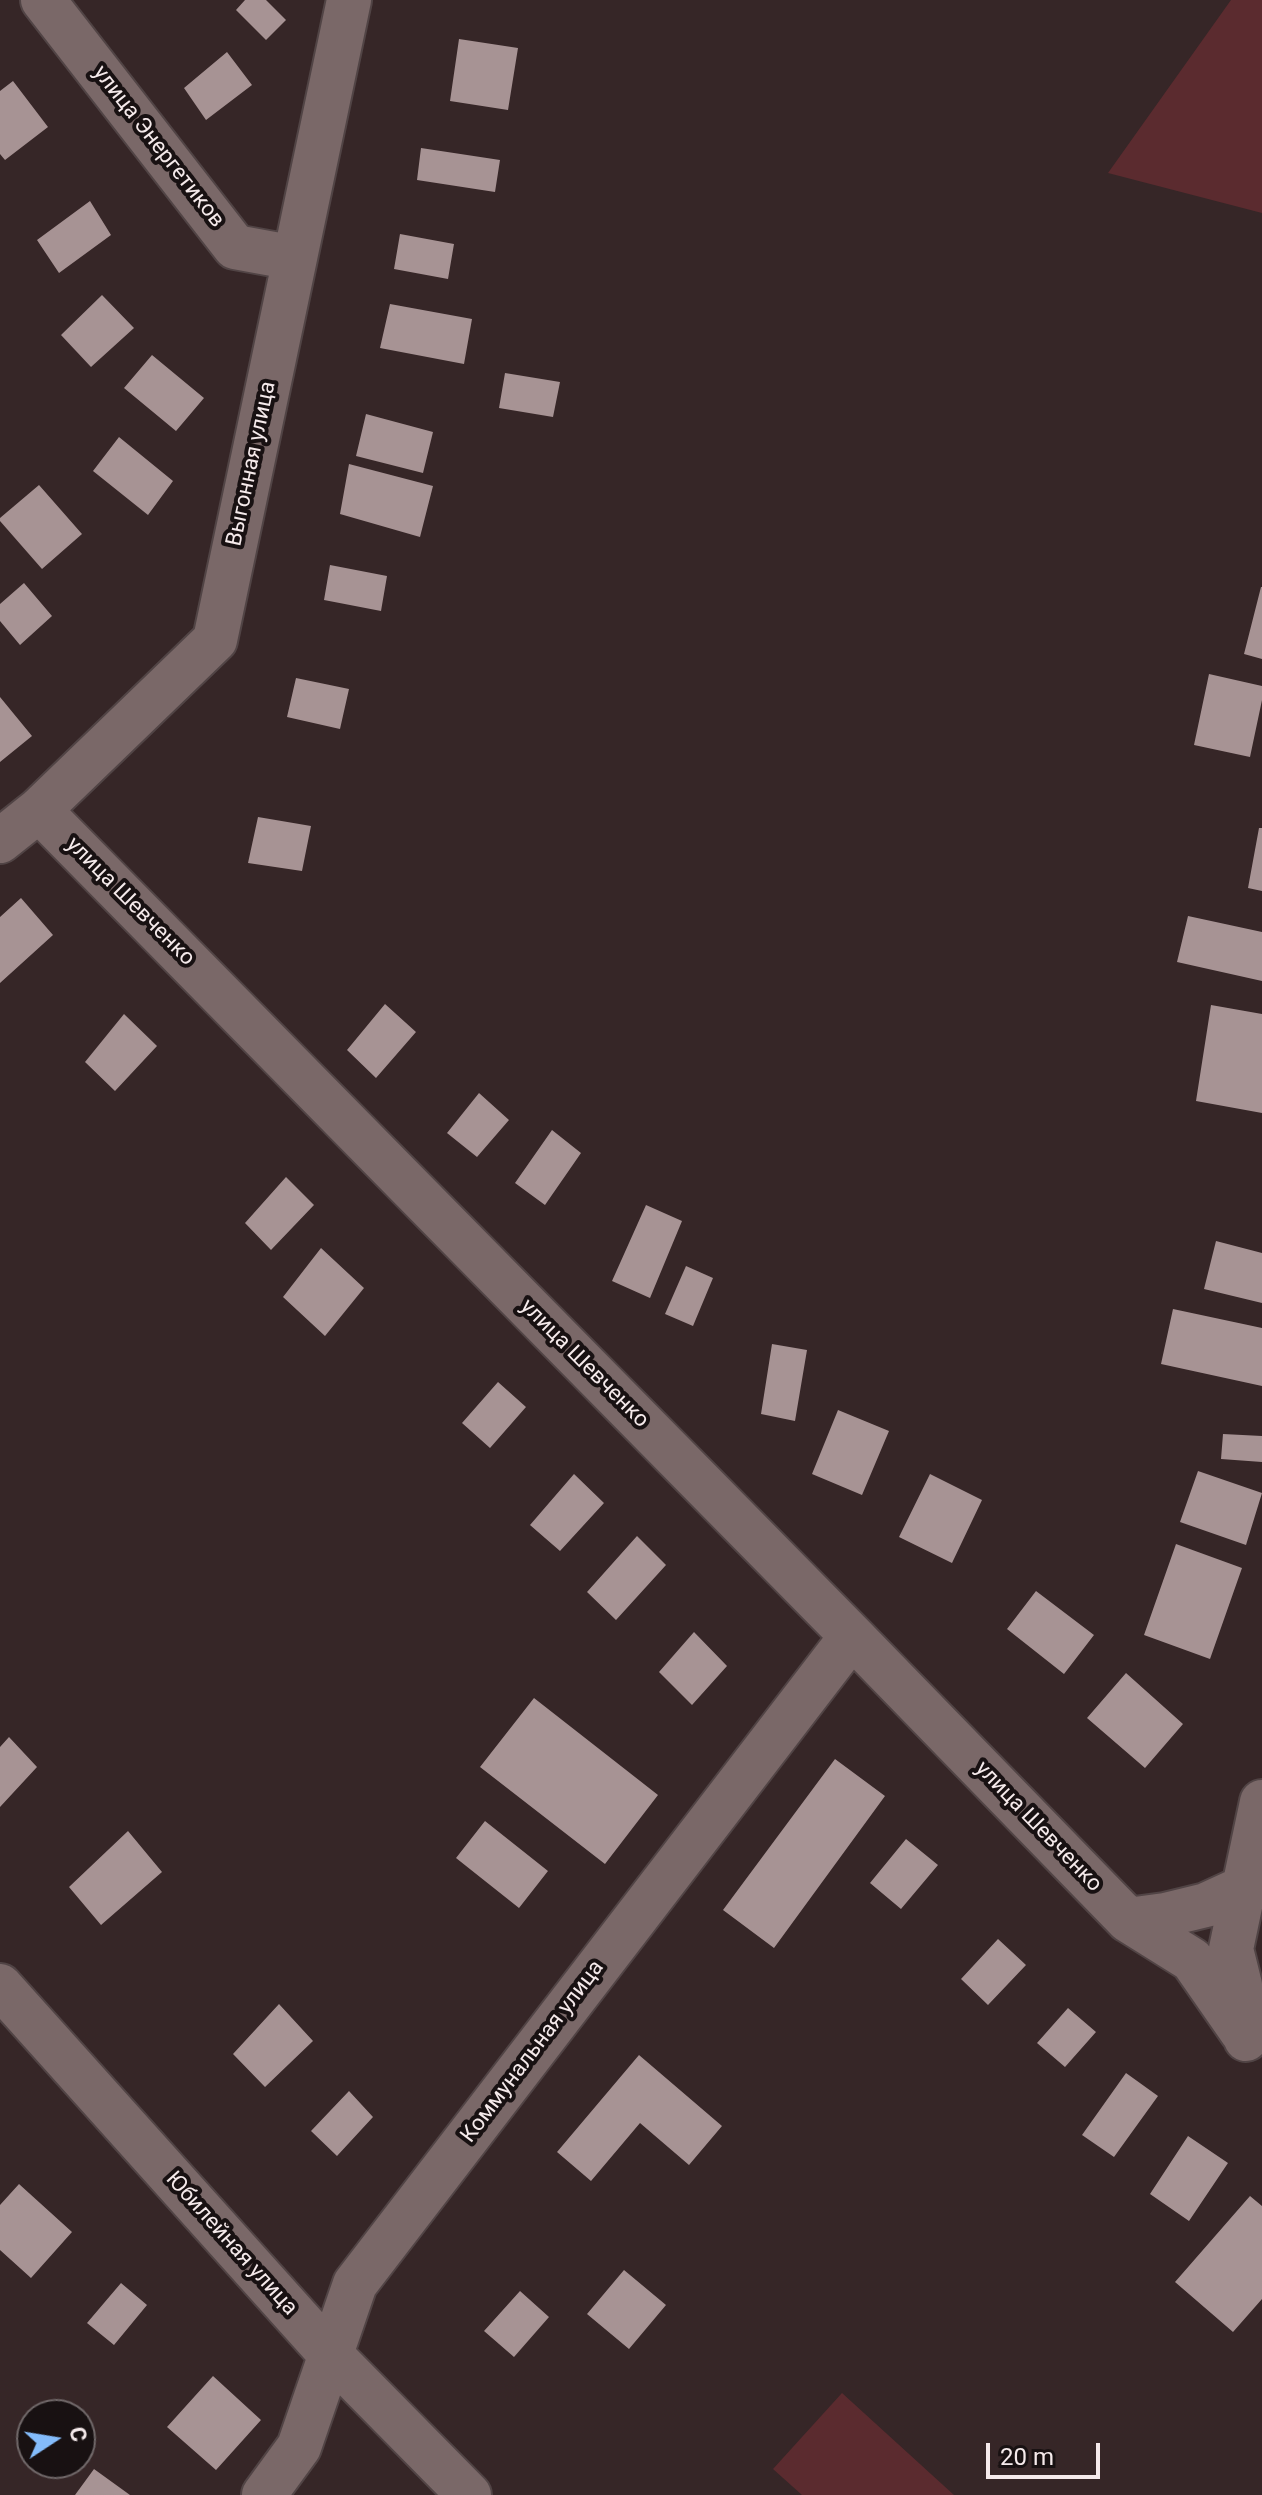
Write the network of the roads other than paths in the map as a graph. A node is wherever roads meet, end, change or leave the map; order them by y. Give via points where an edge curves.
1 (43, 0) edge
2 (349, 0) edge
3 (295, 258) junction
4 (39, 810) junction
5 (0, 841) edge
6 (852, 1636) junction
7 (1262, 1802) edge
8 (1243, 1888) junction
9 (1128, 1920) junction
10 (0, 1986) edge
11 (1254, 2047) edge
12 (330, 2354) junction
13 (264, 2495) edge
14 (469, 2495) edge

1 - 3 street, улица Энергетиков via 235,247
2 - 3 street, Выгонная улица
3 - 4 street, Выгонная улица via 215,640
4 - 5 street, Выгонная улица
4 - 6 street, улица Шевченко
6 - 9 street, улица Шевченко
6 - 12 street, Коммунальная улица via 355,2284
7 - 8 street
8 - 9 street via 1206,1905
8 - 11 street via 1231,1949
9 - 11 street, улица Шевченко via 1192,1960
10 - 12 street, Юбилейная улица
12 - 13 street, Коммунальная улица via 299,2447
12 - 14 street, Юбилейная улица

